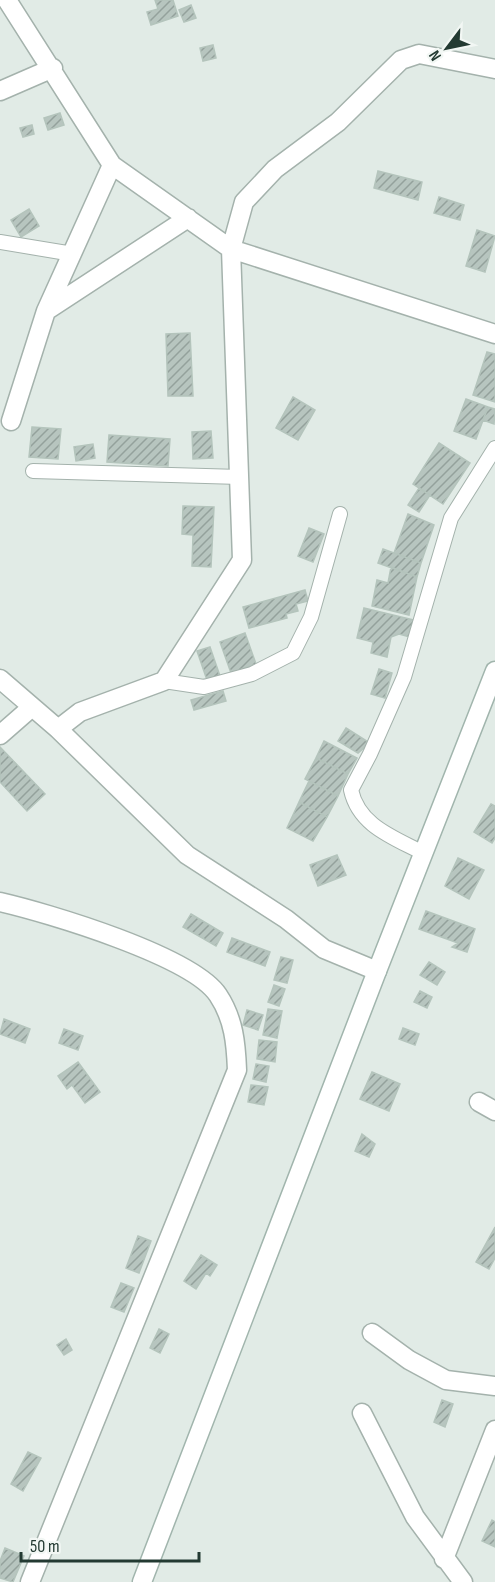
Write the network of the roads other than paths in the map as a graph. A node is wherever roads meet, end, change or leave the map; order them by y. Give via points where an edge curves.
1 (7, 0) edge
2 (53, 68) junction
3 (495, 69) edge
4 (0, 91) edge
5 (112, 165) junction
6 (188, 218) junction
7 (0, 242) edge
8 (231, 249) junction
9 (72, 254) junction
10 (46, 311) junction
11 (495, 334) edge
12 (11, 422) dead end
13 (495, 448) edge
14 (33, 471) dead end
15 (240, 477) junction
16 (340, 514) dead end
17 (495, 671) edge
18 (0, 679) edge
19 (164, 681) junction
20 (32, 707) junction
21 (58, 729) junction
22 (0, 735) edge
23 (423, 853) junction
24 (0, 902) edge
25 (376, 971) junction
26 (372, 1333) dead end
27 (495, 1386) edge
28 (362, 1413) dead end
29 (495, 1430) edge
30 (444, 1559) junction
31 (30, 1582) edge
32 (142, 1582) edge
33 (463, 1582) edge

1 - 2 street
2 - 4 street
2 - 5 street
3 - 8 street via 419,54 401,60 338,122 275,169 244,201
5 - 6 street
5 - 9 street
6 - 8 street
6 - 10 street
7 - 9 lane
8 - 11 street
8 - 15 street
9 - 10 street
10 - 12 street
13 - 23 lane via 451,518 404,677 351,790 354,805 370,825
14 - 15 lane
15 - 19 street via 242,560
16 - 19 lane via 310,617 293,653 252,674 204,687
17 - 23 street
18 - 20 street
19 - 21 street via 80,712
20 - 21 street
20 - 22 street
21 - 25 street via 187,855 286,919 324,949
23 - 25 street
24 - 31 street via 157,953 192,972 218,994 235,1033 237,1070
25 - 32 street
26 - 27 street via 446,1380
28 - 30 street via 415,1517
29 - 30 street
30 - 33 street

